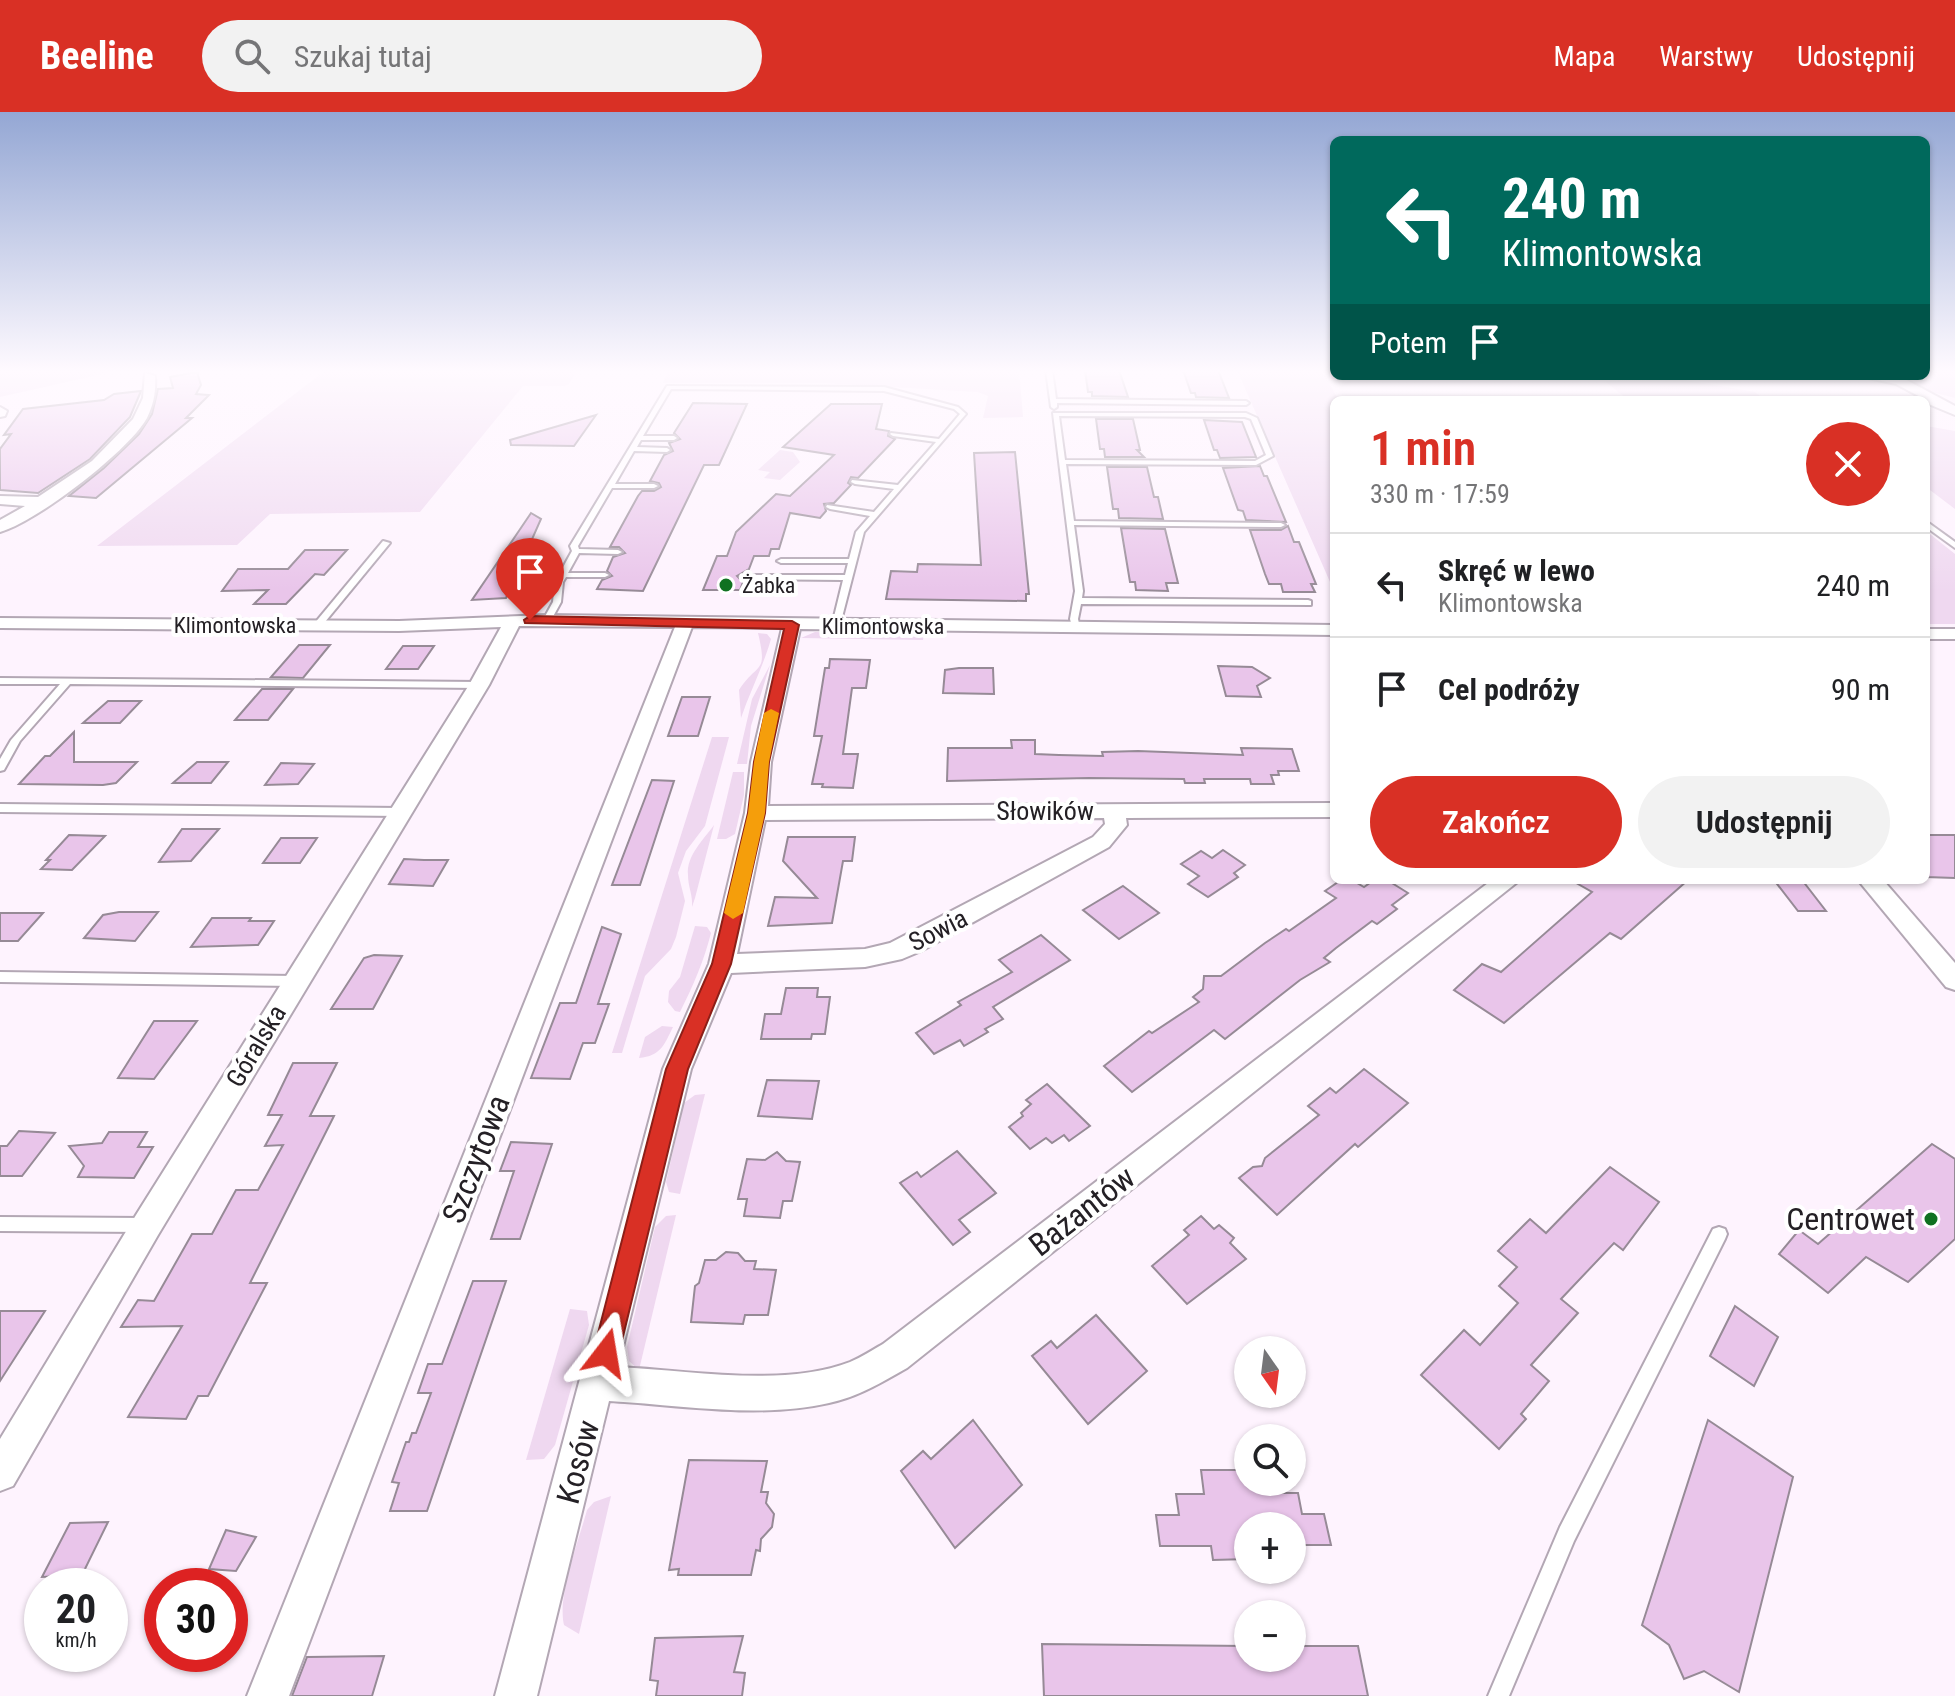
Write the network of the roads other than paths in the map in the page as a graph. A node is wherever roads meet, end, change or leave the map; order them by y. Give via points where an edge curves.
1 (117, 444) edge
2 (636, 444) edge
3 (937, 444) edge
4 (1059, 444) edge
5 (1265, 444) edge
6 (633, 449) junction
7 (667, 450) dead end
8 (1062, 462) junction
9 (855, 482) dead end
10 (611, 486) junction
11 (654, 486) dead end
12 (898, 487) junction
13 (0, 500) edge
14 (40, 502) junction
15 (830, 507) dead end
16 (874, 514) junction
17 (1070, 523) junction
18 (1281, 525) dead end
19 (1930, 526) edge
20 (0, 527) edge
21 (386, 543) dead end
22 (1955, 546) edge
23 (576, 551) junction
24 (618, 552) dead end
25 (781, 561) dead end
26 (850, 561) junction
27 (563, 575) junction
28 (605, 575) dead end
29 (744, 577) dead end
30 (846, 578) junction
31 (1079, 601) junction
32 (1308, 603) dead end
33 (547, 620) junction
34 (513, 621) junction
35 (0, 623) edge
36 (685, 623) junction
37 (792, 625) junction
38 (836, 625) junction
39 (317, 626) junction
40 (1076, 628) junction
41 (1330, 630) edge
42 (1930, 634) edge
43 (1955, 634) edge
44 (0, 681) edge
45 (67, 682) junction
46 (479, 685) junction
47 (0, 768) edge
48 (0, 808) edge
49 (1114, 810) junction
50 (1330, 810) edge
51 (400, 812) junction
52 (756, 813) junction
53 (1503, 884) edge
54 (1873, 884) edge
55 (722, 964) junction
56 (0, 977) edge
57 (1955, 980) edge
58 (296, 981) junction
59 (0, 1224) edge
60 (147, 1225) junction
61 (1719, 1234) dead end
62 (598, 1383) junction
63 (0, 1473) edge
64 (268, 1696) edge
65 (516, 1696) edge
66 (1498, 1696) edge

1 - 14 street
2 - 6 lane
3 - 12 lane
4 - 8 lane
5 - 8 lane via 1270,456 1256,463
6 - 7 lane
6 - 10 lane
8 - 17 lane
9 - 12 lane
10 - 11 lane
10 - 23 lane via 574,546
12 - 16 lane
13 - 14 street
14 - 20 street
15 - 16 lane
16 - 26 lane via 860,532
17 - 18 lane
17 - 31 lane
19 - 22 lane
21 - 39 lane
23 - 24 lane
23 - 27 lane
25 - 26 lane
26 - 30 lane
27 - 28 lane
27 - 33 lane
29 - 30 lane
30 - 38 lane
31 - 32 lane
31 - 40 lane
33 - 34 street, Klimontowska
33 - 36 street, Klimontowska
34 - 39 street, Klimontowska
34 - 46 street, Góralska
35 - 39 street, Klimontowska
36 - 37 street, Klimontowska
36 - 64 street, Szczytowa
37 - 38 street, Klimontowska
37 - 52 street, Kosów via 761,762
38 - 40 street, Klimontowska
40 - 41 street, Klimontowska
42 - 43 street
44 - 45 lane
45 - 46 lane
45 - 47 lane via 16,740
46 - 51 street, Góralska
48 - 51 lane
49 - 50 street, Słowików
49 - 52 street, Słowików
49 - 55 street, Sowia via 1116,825 1101,842 912,945 865,958
51 - 58 street, Góralska
52 - 55 street, Kosów
53 - 62 street, Bażantów via 907,1346 856,1377 815,1388 749,1390
54 - 57 street
55 - 62 street, Kosów via 677,1069
56 - 58 lane
58 - 60 street, Góralska
59 - 60 lane
60 - 63 street, Góralska
61 - 66 lane via 1567,1534
62 - 65 street, Kosów

